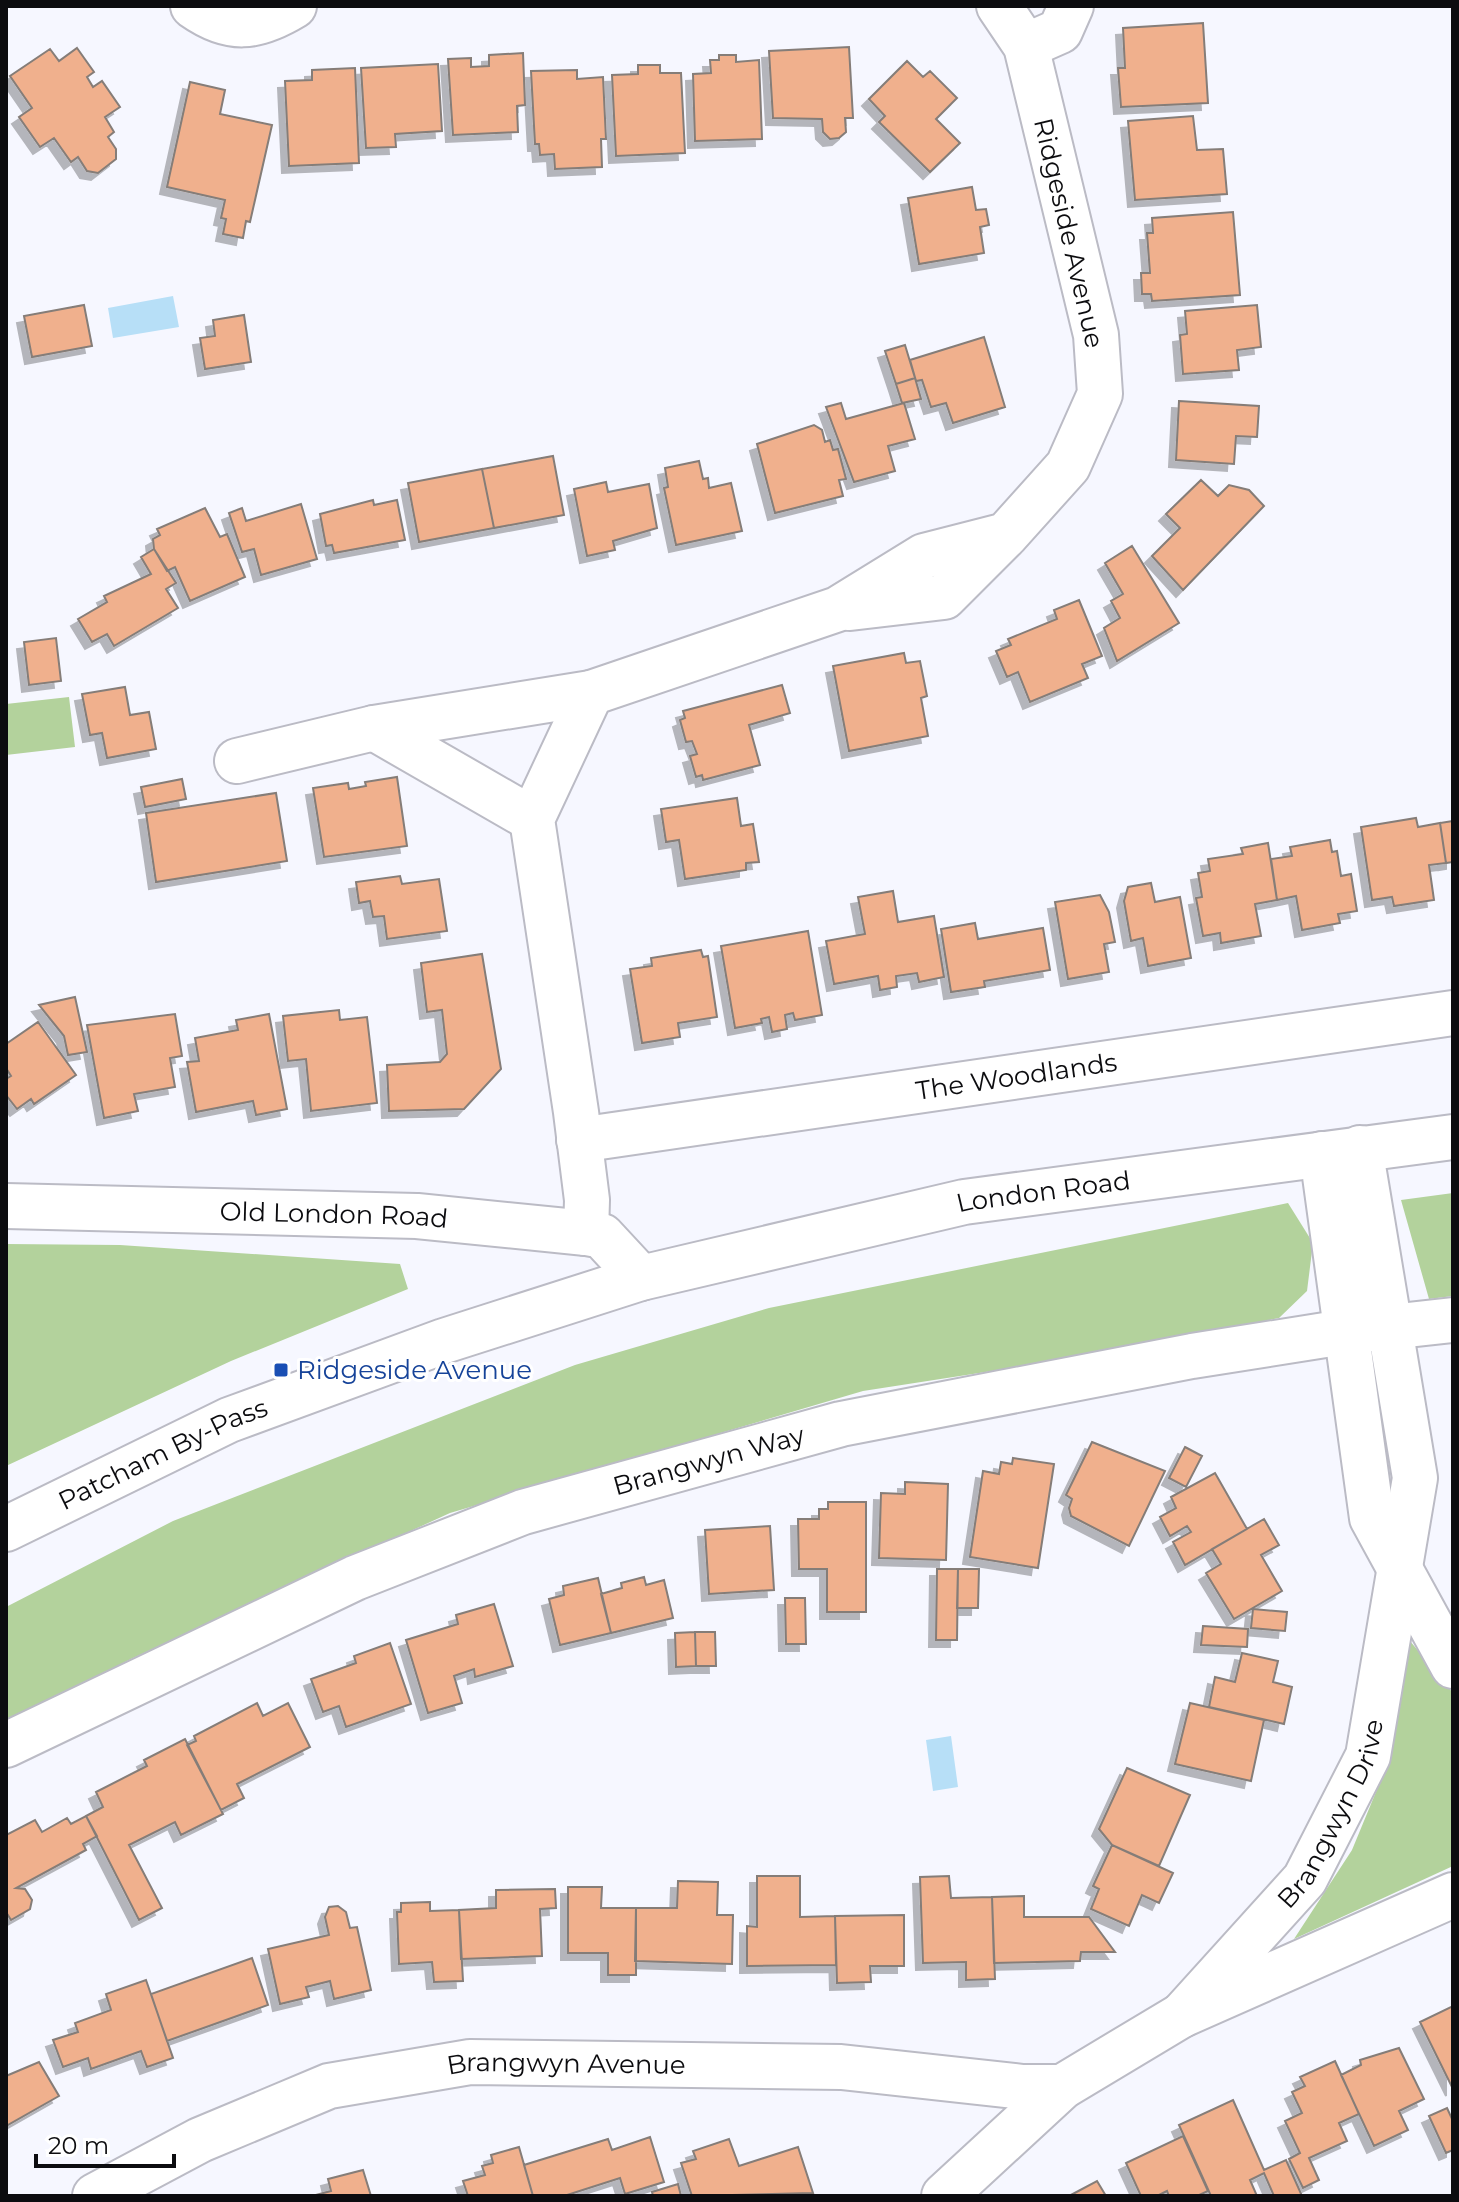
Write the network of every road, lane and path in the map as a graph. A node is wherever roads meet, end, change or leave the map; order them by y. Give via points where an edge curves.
1 (193, 6) edge
2 (294, 6) edge
3 (999, 6) edge
4 (1071, 6) edge
5 (1026, 46) junction
6 (591, 693) junction
7 (374, 728) junction
8 (237, 761) dead end
9 (532, 819) junction
10 (1453, 1013) edge
11 (1453, 1137) edge
12 (579, 1140) junction
13 (1341, 1151) junction
14 (6, 1206) edge
15 (586, 1233) junction
16 (641, 1278) junction
17 (1453, 1320) edge
18 (1392, 1327) junction
19 (1344, 1332) junction
20 (6, 1529) edge
21 (1398, 1570) junction
22 (1453, 1666) edge
23 (6, 1745) edge
24 (1453, 1895) edge
25 (1182, 2015) junction
26 (1062, 2087) junction
27 (95, 2196) edge
28 (944, 2196) edge

1 - 2 main road via 218,23 257,25
3 - 5 main road, Ridgeside Avenue
4 - 5 main road via 1060,31
5 - 6 main road, Ridgeside Avenue via 1096,335 1100,394 1068,466 944,597 838,609
6 - 7 main road, Ridgeside Avenue
6 - 9 main road
7 - 8 main road, Ridgeside Avenue
7 - 9 main road
9 - 12 main road
10 - 12 main road, The Woodlands
11 - 13 main road, London Road
12 - 15 main road
13 - 16 main road, London Road via 964,1202
13 - 18 main road, Brangwyn Drive
13 - 19 main road
14 - 15 main road, Old London Road via 417,1216
15 - 16 main road, Old London Road via 602,1236
16 - 20 main road, Patcham By-Pass via 444,1341 229,1420
17 - 18 main road, Brangwyn Way
18 - 19 main road, Brangwyn Way
18 - 21 main road, Brangwyn Drive via 1415,1478
19 - 21 main road via 1372,1518
19 - 23 main road, Brangwyn Way via 841,1424 523,1512 355,1578
21 - 22 main road
21 - 25 main road, Brangwyn Drive via 1368,1756 1305,1879
24 - 25 main road, Brangwyn Drive
25 - 26 main road, Brangwyn Drive
26 - 27 main road, Brangwyn Avenue via 841,2067 470,2062 329,2086 200,2140
26 - 28 main road, Brangwyn Drive

